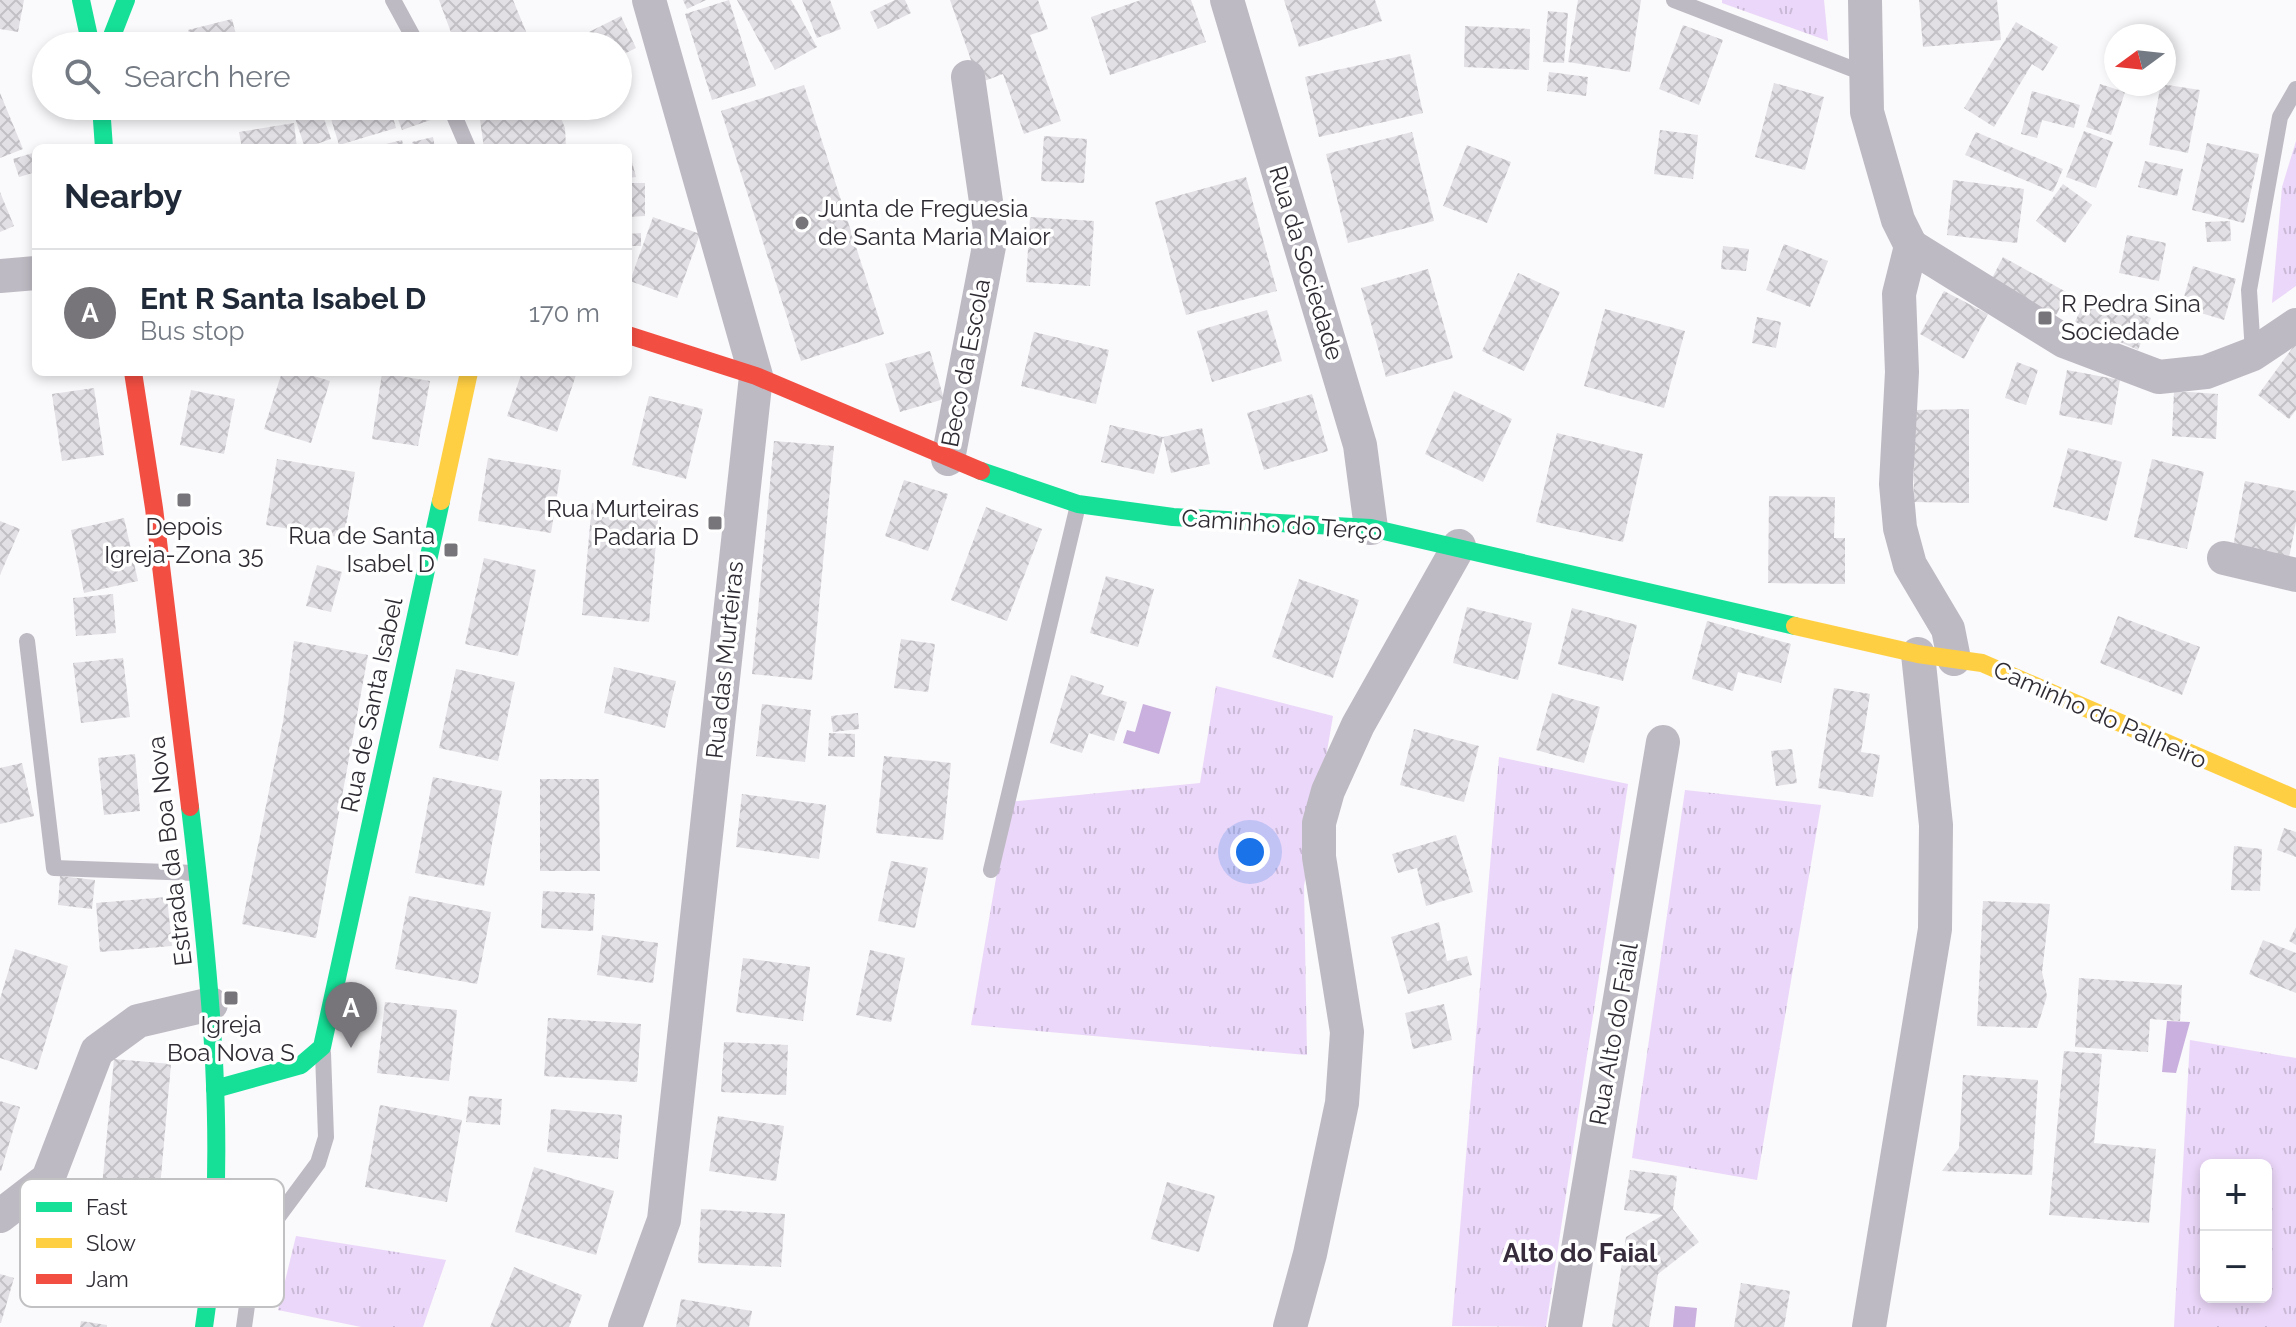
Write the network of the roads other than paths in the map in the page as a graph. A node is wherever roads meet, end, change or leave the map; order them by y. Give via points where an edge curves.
1 (81, 0) edge
2 (126, 0) edge
3 (393, 0) edge
4 (649, 0) edge
5 (1227, 0) edge
6 (1674, 0) edge
7 (1865, 0) edge
8 (88, 32) edge
9 (113, 32) edge
10 (410, 32) edge
11 (1863, 73) junction
12 (968, 77) dead end
13 (2296, 89) edge
14 (102, 120) edge
15 (456, 120) edge
16 (104, 144) edge
17 (466, 144) edge
18 (1911, 246) junction
19 (32, 273) edge
20 (0, 276) edge
21 (2296, 325) edge
22 (632, 336) edge
23 (2253, 354) junction
24 (134, 376) edge
25 (468, 376) edge
26 (756, 376) junction
27 (948, 459) junction
28 (1078, 504) junction
29 (1371, 528) junction
30 (1459, 546) junction
31 (2224, 558) dead end
32 (2296, 575) edge
33 (27, 641) dead end
34 (1918, 654) junction
35 (1954, 659) junction
36 (1663, 742) dead end
37 (2296, 799) edge
38 (991, 870) dead end
39 (198, 873) junction
40 (211, 1004) junction
41 (322, 1047) junction
42 (215, 1089) junction
43 (48, 1179) edge
44 (214, 1179) edge
45 (20, 1201) edge
46 (284, 1209) edge
47 (0, 1216) edge
48 (207, 1307) edge
49 (247, 1307) edge
50 (204, 1327) edge
51 (244, 1327) edge
52 (625, 1327) edge
53 (1290, 1327) edge
54 (1565, 1327) edge
55 (1869, 1327) edge

1 - 8 street
2 - 9 street
3 - 10 lane
4 - 26 street, Rua das Murteiras
5 - 29 street, Rua da Sociedade via 1360,445
6 - 11 lane
7 - 11 street
11 - 18 street via 1867,112 1898,220
12 - 27 street, Beco da Escola via 991,236
13 - 23 lane via 2280,117 2249,290
14 - 16 street
15 - 17 lane
18 - 23 street via 2064,341 2159,377 2206,372
18 - 35 street via 1899,294 1900,528 1910,565 1948,629
19 - 20 street
21 - 23 street
22 - 26 street, Caminho do Terço
24 - 39 street, Estrada da Boa Nova
25 - 41 street, Rua de Santa Isabel
26 - 27 street, Caminho do Terço
26 - 52 street, Rua das Murteiras via 664,1220
27 - 28 street, Caminho do Terço
28 - 29 street, Caminho do Terço via 1173,517
28 - 38 lane
29 - 30 street, Caminho do Terço
30 - 34 street, Caminho do Terço
30 - 53 street via 1358,725 1319,823 1319,857 1347,1032 1342,1103
31 - 32 street
33 - 39 lane via 54,868
34 - 35 street, Caminho do Terço
34 - 55 street via 1936,825 1935,929
35 - 37 street, Caminho do Palheiro via 2010,673
36 - 54 street, Rua Alto do Faial
39 - 40 street, Estrada da Boa Nova
40 - 42 street, Estrada da Boa Nova
40 - 43 street via 138,1021 97,1051
41 - 42 street via 301,1065
41 - 46 lane, Rua de Santa Isabel via 326,1137 318,1163
42 - 44 street, Estrada da Boa Nova
45 - 47 street
48 - 50 street, Estrada da Boa Nova
49 - 51 lane, Rua de Santa Isabel

